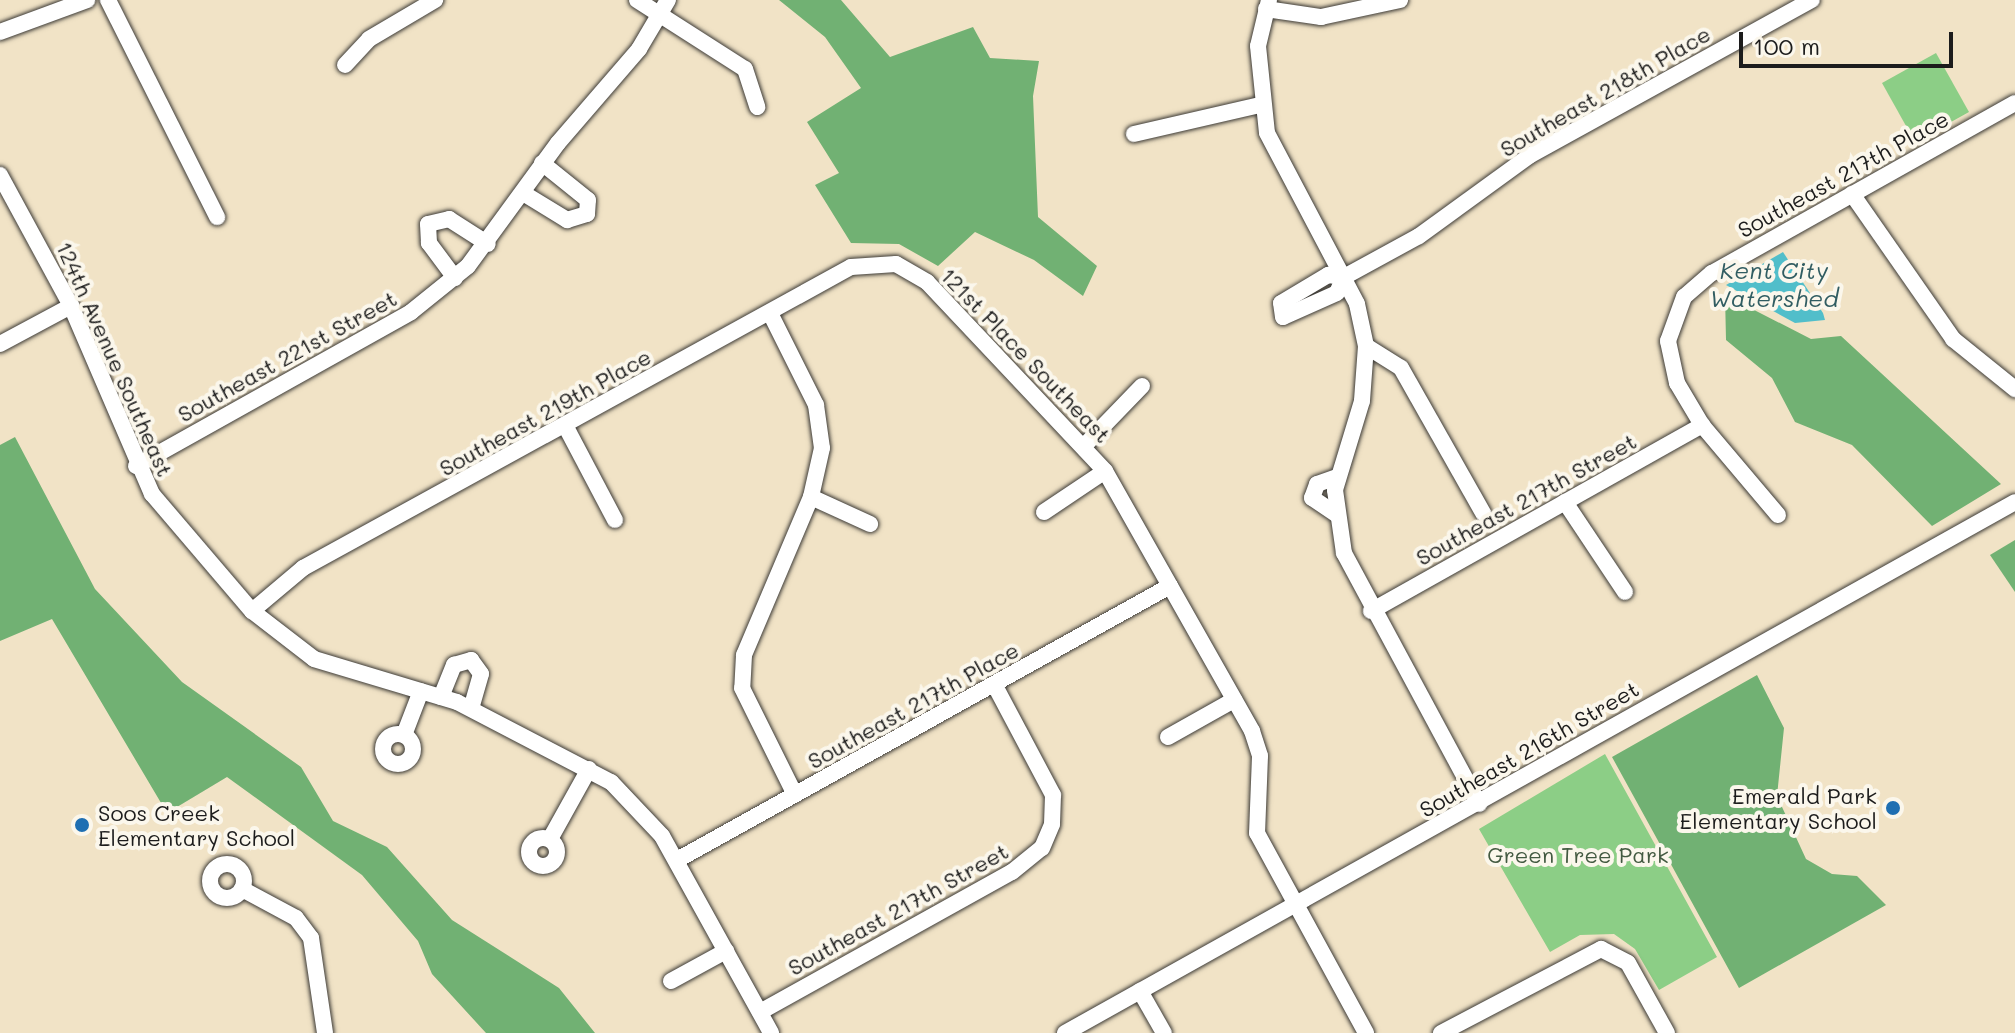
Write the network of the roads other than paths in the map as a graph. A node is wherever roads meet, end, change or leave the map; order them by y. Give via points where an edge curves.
1 (87, 0) edge
2 (108, 0) edge
3 (435, 0) edge
4 (637, 0) edge
5 (1400, 0) edge
6 (1812, 0) edge
7 (1267, 4) edge
8 (666, 7) edge
9 (0, 32) edge
10 (345, 65) dead end
11 (2015, 103) edge
12 (1260, 105) junction
13 (757, 107) dead end
14 (1134, 134) dead end
15 (542, 163) junction
16 (0, 175) edge
17 (523, 193) junction
18 (1852, 194) junction
19 (217, 217) dead end
20 (488, 244) junction
21 (866, 263) joint
22 (1344, 277) junction
23 (455, 278) junction
24 (71, 306) junction
25 (770, 313) junction
26 (0, 344) edge
27 (1366, 346) junction
28 (1142, 386) dead end
29 (2015, 389) edge
30 (1702, 425) junction
31 (566, 427) junction
32 (1085, 445) junction
33 (136, 466) junction
34 (1105, 471) junction
35 (1337, 477) junction
36 (811, 497) junction
37 (1565, 502) junction
38 (2015, 502) edge
39 (1044, 512) dead end
40 (1483, 513) dead end
41 (1336, 514) junction
42 (1778, 515) dead end
43 (615, 520) dead end
44 (870, 524) dead end
45 (1170, 586) junction
46 (1625, 592) dead end
47 (252, 611) junction
48 (1371, 611) junction
49 (995, 686) junction
50 (421, 691) junction
51 (441, 697) junction
52 (1234, 700) junction
53 (471, 708) junction
54 (404, 735) dead end
55 (1168, 737) dead end
56 (589, 769) junction
57 (795, 795) junction
58 (1479, 804) junction
59 (550, 839) dead end
60 (677, 860) junction
61 (242, 889) dead end
62 (1297, 905) junction
63 (726, 951) junction
64 (671, 981) dead end
65 (1140, 991) junction
66 (760, 1012) junction
67 (325, 1033) edge
68 (771, 1033) edge
69 (1065, 1033) edge
70 (1164, 1033) edge
71 (1366, 1033) edge
72 (1441, 1033) edge
73 (1667, 1033) edge

1 - 9 street
2 - 19 street
3 - 10 street via 369,39
4 - 8 street
5 - 7 street via 1321,17
6 - 22 street, Southeast 218th Place via 1529,156 1419,236
7 - 12 street via 1258,46
8 - 13 street via 745,69
8 - 15 street, Southeast 221st Street
11 - 18 street, Southeast 217th Place
12 - 14 street
12 - 22 street via 1278,159
15 - 17 street, Southeast 221st Street
15 - 17 street via 588,200 587,214 567,220
16 - 24 street, 124th Avenue Southeast
17 - 20 street, Southeast 221st Street
18 - 29 street via 1953,339
18 - 30 street, Southeast 217th Place via 1699,281 1671,327 1672,369
20 - 23 street, Southeast 221st Street
20 - 23 street via 449,219 428,224 429,243
21 - 25 street, Southeast 219th Place
21 - 32 street, 121st Place Southeast via 896,264 927,282
22 - 27 street
23 - 33 street, Southeast 221st Street via 411,312
24 - 26 street
24 - 33 street, 124th Avenue Southeast
25 - 31 street, Southeast 219th Place
25 - 36 street via 816,405 822,448
27 - 35 street via 1362,401
27 - 40 street via 1401,368
28 - 32 street
30 - 37 street, Southeast 217th Street
30 - 42 street
31 - 43 street
31 - 47 street, Southeast 219th Place via 303,568
32 - 34 street, 121st Place Southeast
33 - 47 street, 124th Avenue Southeast via 165,513
34 - 39 street, 121st Place Southeast
34 - 45 street, 121st Place Southeast
35 - 41 street
35 - 41 street via 1317,484 1312,498
36 - 44 street
36 - 57 street via 741,672 746,705
37 - 46 street
37 - 48 street, Southeast 217th Street
38 - 58 street, Southeast 216th Street
41 - 48 street via 1352,577
45 - 49 street, Southeast 217th Place
45 - 52 street, 121st Place Southeast
47 - 50 street, 124th Avenue Southeast via 314,659
48 - 58 street
49 - 57 street, Southeast 217th Place
49 - 66 street, Southeast 217th Street via 1047,780 1054,810 1049,834 1012,872
50 - 51 street, 124th Avenue Southeast
50 - 54 street
51 - 53 street, 124th Avenue Southeast
51 - 53 street via 454,665 471,660 481,674
52 - 55 street
52 - 62 street, 121st Place Southeast via 1260,756 1253,818
53 - 56 street, 124th Avenue Southeast
56 - 59 street
56 - 60 street, 124th Avenue Southeast via 647,816
57 - 60 street, Southeast 217th Place
58 - 62 street, Southeast 216th Street
60 - 63 street, 124th Avenue Southeast
61 - 67 street via 296,918 311,938
62 - 65 street, Southeast 216th Street
62 - 71 street, 121st Place Southeast
63 - 64 street
63 - 66 street, 124th Avenue Southeast
65 - 69 street, Southeast 216th Street
65 - 70 street
66 - 68 street, 124th Avenue Southeast
72 - 73 street via 1583,954 1616,952

